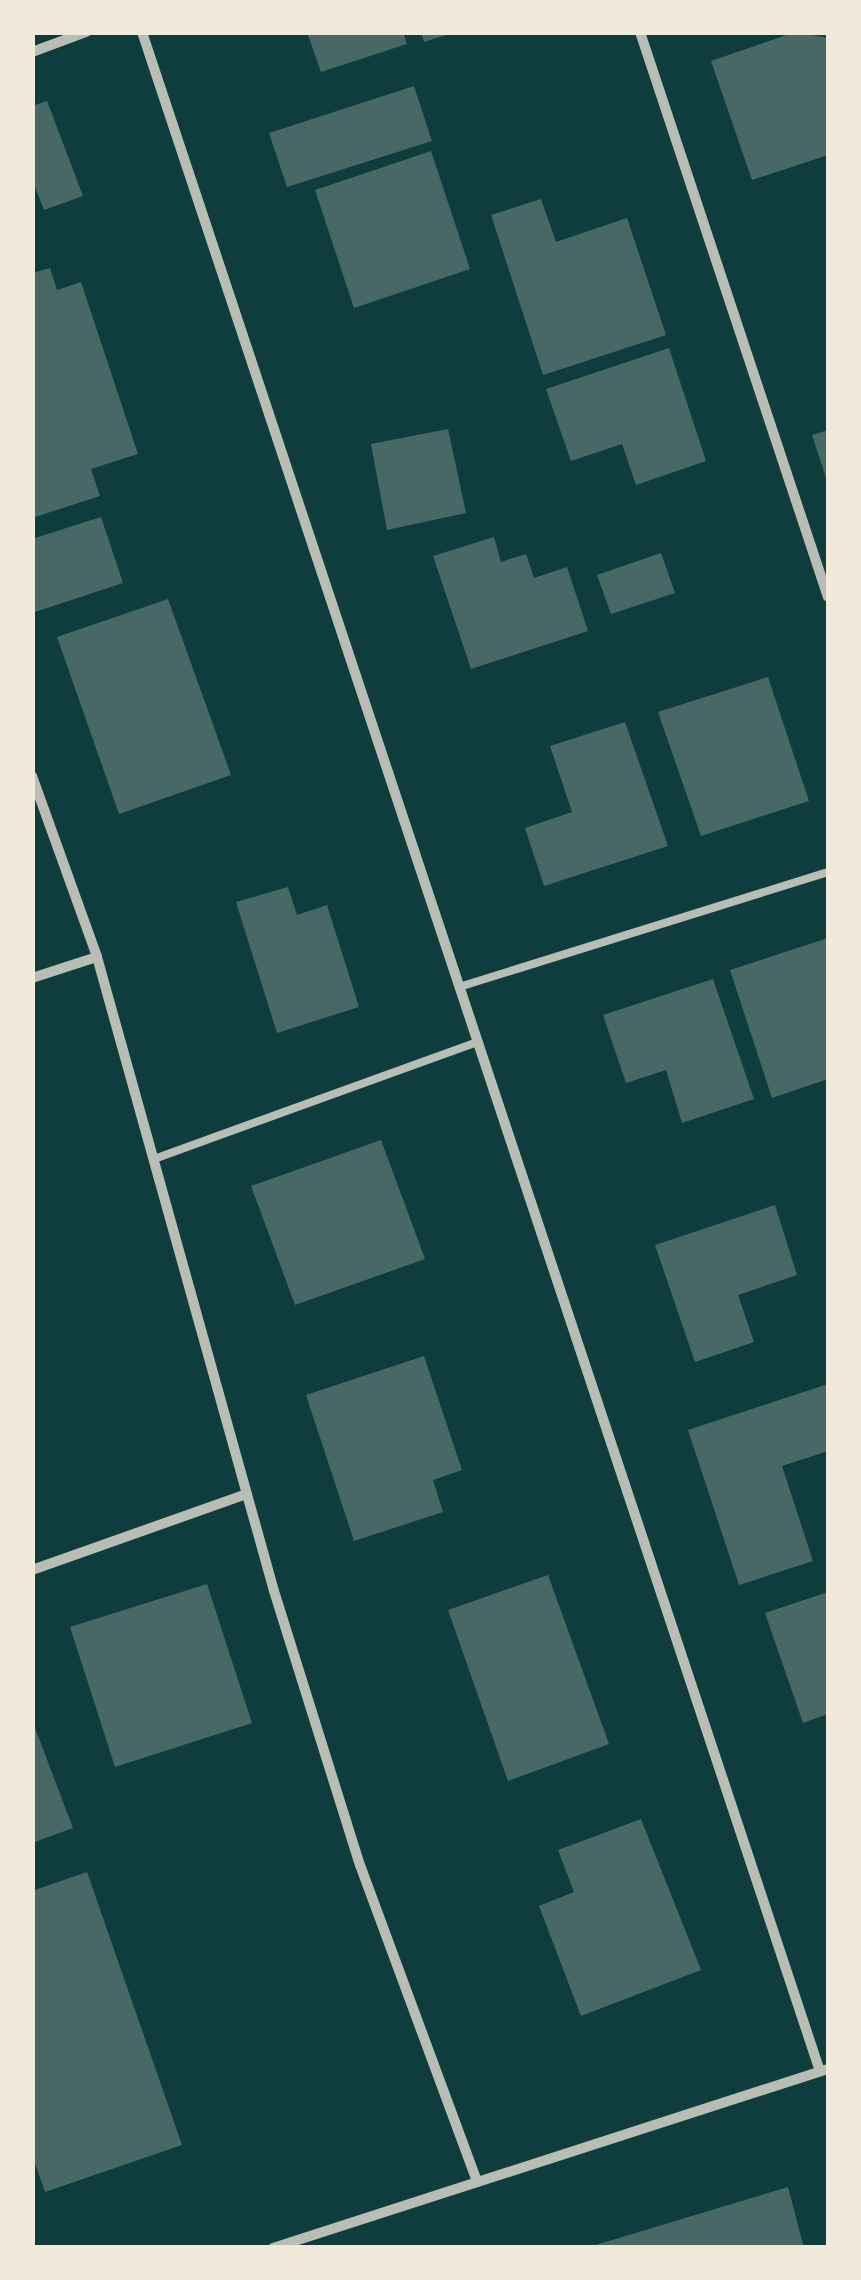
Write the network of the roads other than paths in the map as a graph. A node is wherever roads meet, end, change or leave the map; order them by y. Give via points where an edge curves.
1 (86, 32) edge
2 (142, 32) edge
3 (640, 32) edge
4 (32, 52) edge
5 (828, 597) edge
6 (32, 776) edge
7 (828, 872) edge
8 (97, 957) junction
9 (32, 978) edge
10 (459, 987) junction
11 (477, 1042) junction
12 (154, 1159) junction
13 (248, 1494) junction
14 (32, 1570) edge
15 (824, 2070) edge
16 (477, 2182) junction
17 (273, 2248) edge

1 - 4 street
2 - 10 street
3 - 5 street
6 - 8 street
7 - 10 lane
8 - 9 street
8 - 12 street
10 - 11 street
11 - 12 lane
11 - 15 street
12 - 13 street
13 - 14 street
13 - 16 street via 360,1865
15 - 16 street
16 - 17 street

